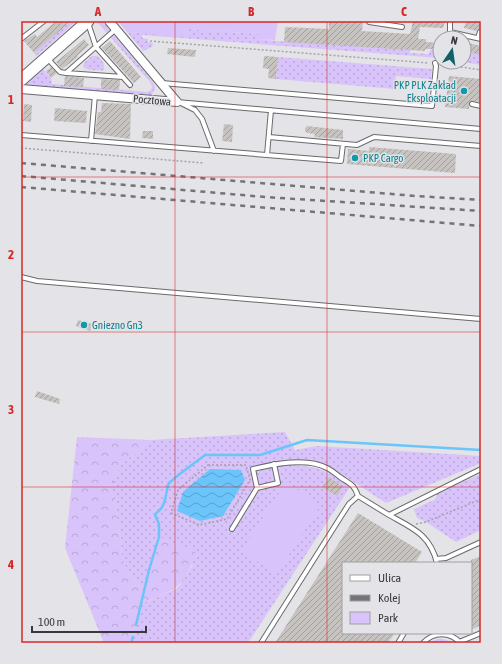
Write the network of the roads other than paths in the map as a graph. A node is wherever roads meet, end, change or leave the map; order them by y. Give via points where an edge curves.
1 (44, 21) edge
2 (87, 21) edge
3 (109, 21) edge
4 (369, 21) edge
5 (450, 21) edge
6 (402, 27) dead end
7 (116, 30) junction
8 (480, 32) dead end
9 (21, 39) edge
10 (480, 39) edge
11 (96, 47) junction
12 (46, 57) junction
13 (436, 70) edge
14 (66, 73) junction
15 (123, 77) junction
16 (21, 80) edge
17 (161, 83) junction
18 (130, 85) dead end
19 (21, 89) edge
20 (95, 95) junction
21 (177, 102) junction
22 (472, 104) dead end
23 (481, 106) edge
24 (271, 110) junction
25 (481, 129) edge
26 (21, 135) edge
27 (269, 138) junction
28 (91, 141) junction
29 (342, 144) junction
30 (481, 146) edge
31 (214, 151) junction
32 (267, 155) junction
33 (21, 277) edge
34 (481, 319) edge
35 (274, 464) junction
36 (481, 469) edge
37 (257, 488) junction
38 (358, 496) junction
39 (389, 515) junction
40 (232, 529) dead end
41 (481, 542) edge
42 (436, 561) edge
43 (481, 632) edge
44 (403, 634) edge
45 (439, 634) edge
46 (460, 642) edge
47 (261, 643) edge
48 (398, 643) edge
49 (423, 643) edge

1 - 9 lane
2 - 11 lane
2 - 12 street
3 - 7 street, Pocztowa
4 - 6 lane
5 - 10 lane via 450,32
7 - 11 lane
7 - 17 street, Pocztowa
8 - 10 lane
11 - 14 lane
11 - 15 lane
12 - 14 lane via 60,72
12 - 16 street
13 - 17 lane via 432,106
14 - 15 lane
15 - 18 lane
17 - 21 street, Pocztowa
19 - 20 street, Pocztowa
20 - 21 street, Pocztowa
20 - 28 lane
21 - 24 lane
21 - 31 lane via 195,110 202,119
22 - 23 lane
24 - 25 lane
24 - 27 lane
26 - 28 lane
27 - 29 lane
27 - 32 lane
28 - 31 lane
29 - 30 lane via 357,145 374,137
29 - 32 lane via 341,161
31 - 32 lane
33 - 34 lane via 37,281
35 - 37 lane via 278,483
35 - 37 lane via 253,469
35 - 38 lane via 302,462 326,467 355,487
36 - 39 lane
37 - 40 lane
38 - 39 lane
38 - 47 lane via 349,504
39 - 42 lane via 426,538
41 - 42 lane
43 - 46 lane
44 - 48 lane
45 - 46 lane
45 - 49 lane via 429,637

